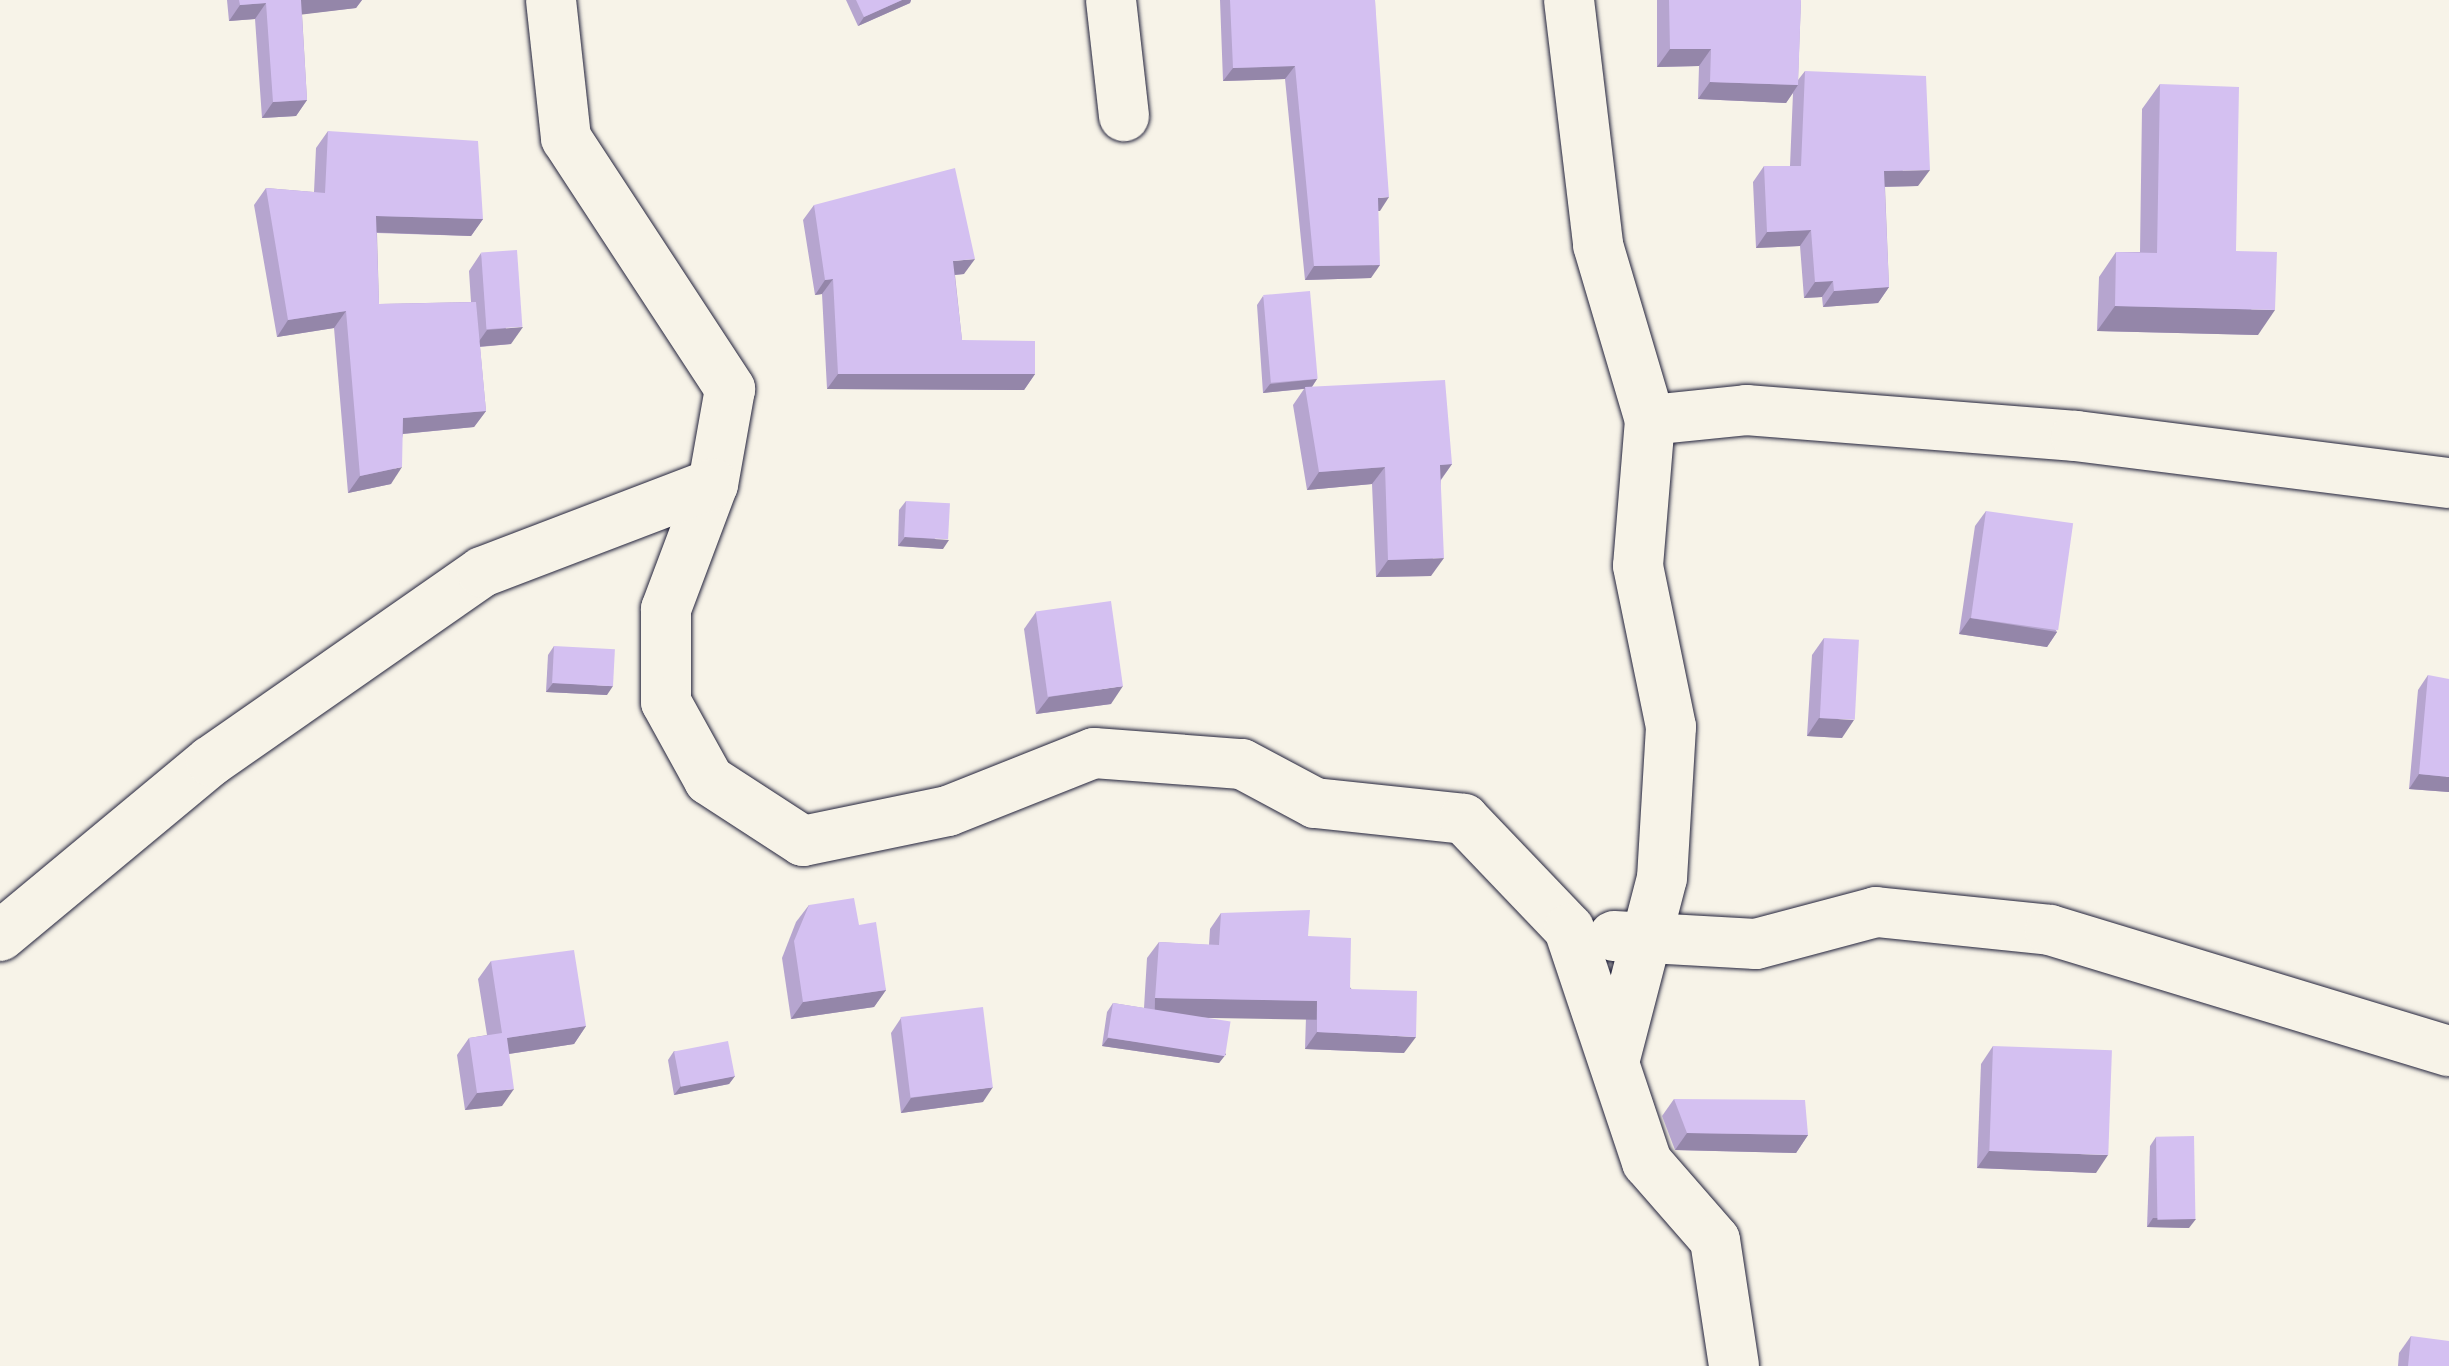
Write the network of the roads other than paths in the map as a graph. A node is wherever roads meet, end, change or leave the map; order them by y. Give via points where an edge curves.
1 (550, 0) edge
2 (1110, 0) edge
3 (1570, 0) edge
4 (1124, 116) dead end
5 (1650, 420) junction
6 (2449, 483) edge
7 (713, 484) junction
8 (1569, 929) junction
9 (0, 936) edge
10 (1642, 940) junction
11 (2449, 1051) edge
12 (1615, 1066) junction
13 (1734, 1366) edge

1 - 7 street via 566,138 730,389
2 - 4 street
3 - 5 street via 1598,245
5 - 6 street via 1766,411 2076,436
5 - 10 street via 1638,566 1672,727 1662,878
7 - 8 street via 666,609 666,702 708,780 804,841 948,810 1094,753 1242,764 1316,804 1464,819
7 - 9 street via 482,572 212,760
8 - 10 street
8 - 12 street
10 - 11 street via 1756,944 1876,912 2050,930
10 - 12 street via 1618,1020
12 - 13 street via 1647,1162 1715,1240

